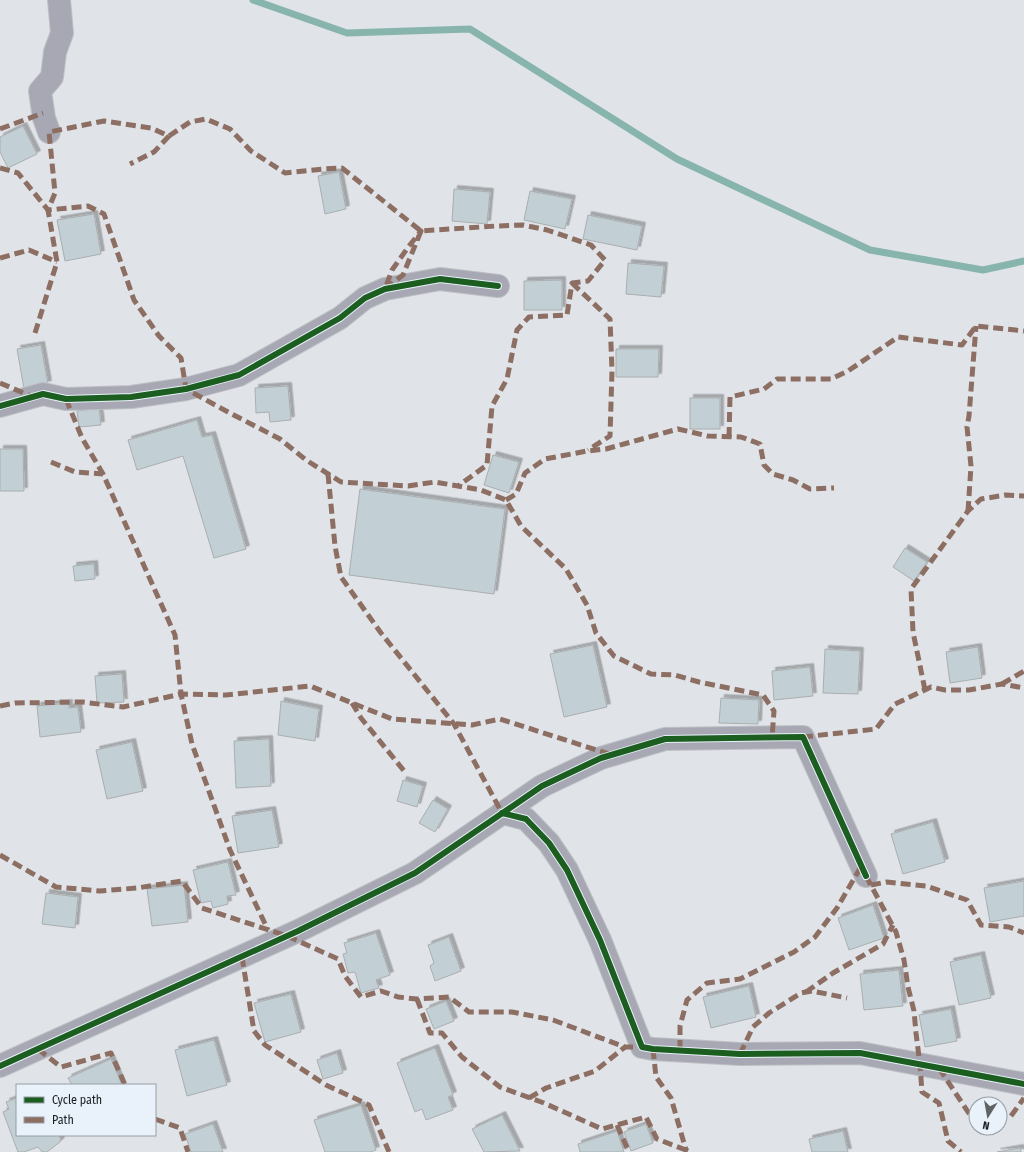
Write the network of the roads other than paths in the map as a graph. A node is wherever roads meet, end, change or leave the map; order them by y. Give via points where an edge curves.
1 (59, 0) edge
2 (49, 132) dead end
3 (498, 286) dead end
4 (0, 406) edge
5 (502, 813) junction
6 (866, 876) dead end
7 (0, 1066) edge
8 (1024, 1084) edge

1 - 2 street via 62,33 55,52 52,76 40,91
3 - 4 street via 440,279 385,289 365,298 340,318 239,375 186,389 131,396 66,399 43,394
5 - 6 street via 542,786 601,758 665,739 803,737
5 - 7 street via 408,876 298,931
5 - 8 street via 526,819 549,843 567,870 600,940 642,1047 740,1054 860,1053

